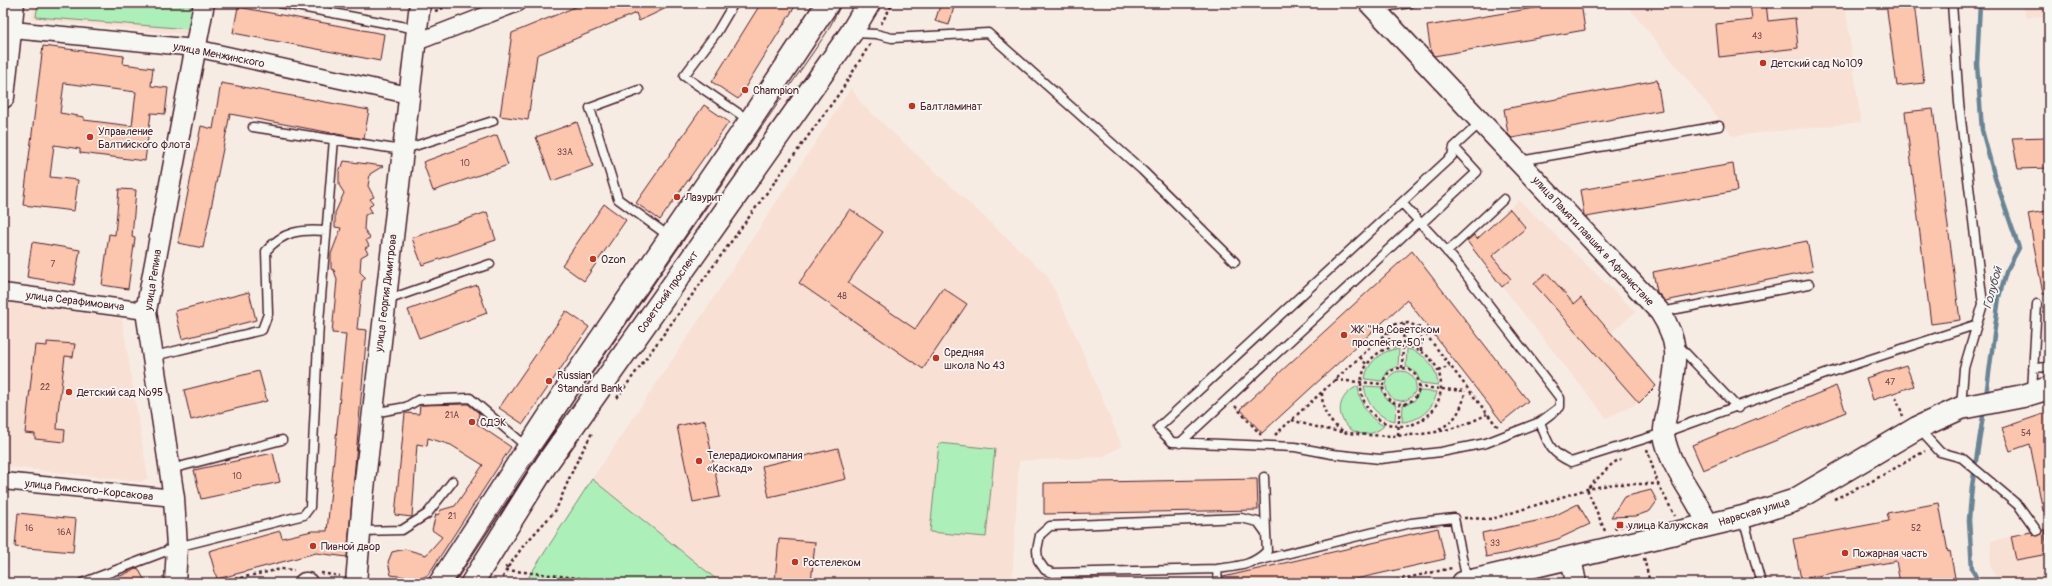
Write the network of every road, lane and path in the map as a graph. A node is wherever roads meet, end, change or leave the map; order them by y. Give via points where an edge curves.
1 (13, 3) edge
2 (204, 3) edge
3 (280, 3) edge
4 (420, 3) edge
5 (518, 3) edge
6 (734, 3) edge
7 (828, 3) edge
8 (869, 3) edge
9 (893, 3) edge
10 (1410, 3) edge
11 (1952, 3) edge
12 (1372, 6) edge
13 (7, 29) edge
14 (851, 33) junction
15 (876, 34) junction
16 (416, 36) junction
17 (195, 48) junction
18 (638, 90) dead end
19 (408, 95) junction
20 (3, 97) edge
21 (493, 121) dead end
22 (750, 121) junction
23 (1481, 122) junction
24 (1719, 126) dead end
25 (253, 127) dead end
26 (334, 139) junction
27 (1454, 147) junction
28 (402, 150) junction
29 (1518, 162) junction
30 (1504, 199) dead end
31 (1402, 203) junction
32 (1420, 223) junction
33 (326, 231) junction
34 (670, 238) junction
35 (1447, 252) junction
36 (1235, 262) dead end
37 (490, 264) dead end
38 (1809, 284) dead end
39 (3, 292) edge
40 (385, 301) junction
41 (2037, 304) dead end
42 (146, 311) junction
43 (1660, 312) junction
44 (1404, 324) junction
45 (1976, 325) junction
46 (1421, 328) junction
47 (1390, 330) junction
48 (1675, 341) junction
49 (1403, 346) junction
50 (1389, 348) junction
51 (1421, 351) junction
52 (152, 356) junction
53 (1360, 357) junction
54 (1367, 364) junction
55 (1450, 366) junction
56 (2049, 367) edge
57 (1402, 368) junction
58 (2033, 368) junction
59 (1438, 371) junction
60 (1335, 380) junction
61 (1361, 383) junction
62 (1383, 384) junction
63 (1418, 387) junction
64 (1441, 389) junction
65 (1465, 391) junction
66 (1470, 391) junction
67 (2041, 391) edge
68 (1322, 392) junction
69 (1896, 397) dead end
70 (1228, 398) junction
71 (616, 400) dead end
72 (1400, 403) junction
73 (1966, 407) junction
74 (1738, 408) junction
75 (372, 413) junction
76 (1487, 414) junction
77 (1292, 420) junction
78 (1540, 422) junction
79 (1911, 425) junction
80 (1399, 426) junction
81 (1518, 430) junction
82 (1434, 431) junction
83 (593, 432) dead end
84 (1346, 433) junction
85 (1663, 433) junction
86 (1398, 435) junction
87 (282, 440) dead end
88 (1180, 443) junction
89 (1269, 444) junction
90 (529, 449) junction
91 (1626, 456) dead end
92 (171, 469) junction
93 (1264, 478) dead end
94 (3, 481) edge
95 (453, 481) dead end
96 (1658, 484) junction
97 (1586, 489) junction
98 (174, 498) junction
99 (1674, 514) dead end
100 (1743, 517) junction
101 (1454, 518) junction
102 (1708, 525) junction
103 (360, 531) junction
104 (1605, 531) dead end
105 (2037, 531) dead end
106 (1266, 533) junction
107 (177, 547) junction
108 (1643, 556) dead end
109 (1571, 558) junction
110 (1257, 561) junction
111 (1217, 569) junction
112 (82, 583) edge
113 (175, 583) edge
114 (356, 583) edge
115 (440, 583) edge
116 (472, 583) edge
117 (623, 583) edge
118 (1218, 583) edge
119 (1465, 583) edge
120 (1576, 583) edge
121 (1650, 583) edge
122 (1761, 583) edge

1 - 13 main road
2 - 17 street, улица Репина
3 - 16 lane
4 - 16 street, улица Георгия Димитрова
5 - 16 street
6 - 22 lane via 717,32 684,76
7 - 22 main road
8 - 14 main road, Советский проспект
9 - 15 path
10 - 12 lane
11 - 45 lane via 1959,103 1983,304
12 - 23 street, улица Памяти павших в Афганистане
13 - 17 street, улица Менжинского
13 - 20 main road
14 - 15 lane
14 - 116 main road, Советский проспект via 547,463
15 - 36 lane via 892,38 988,34 1142,170
15 - 71 path via 841,91
16 - 19 street, улица Георгия Димитрова
17 - 19 street, улица Менжинского
17 - 42 street, улица Репина
18 - 34 lane via 590,108 618,199
19 - 28 street, улица Георгия Димитрова
21 - 28 lane
22 - 34 main road
23 - 27 lane
23 - 29 street, улица Памяти павших в Афганистане
24 - 29 lane
25 - 26 lane
26 - 28 lane
26 - 33 lane
27 - 31 lane via 1452,156
27 - 32 lane via 1477,172
28 - 40 street, улица Георгия Димитрова
29 - 43 street, улица Памяти павших в Афганистане
30 - 35 lane
31 - 32 lane
31 - 88 lane via 1158,428 1172,442
32 - 35 lane
32 - 70 lane
33 - 52 lane via 306,229 291,233 275,240 266,251 268,314 262,330
33 - 107 lane via 310,507 304,515
34 - 90 main road via 574,378
35 - 78 lane via 1560,398 1560,407
37 - 40 lane
38 - 43 lane
39 - 42 street, улица Серафимовича
40 - 75 street, улица Георгия Димитрова
41 - 58 lane
42 - 52 street, улица Репина
43 - 48 street, улица Памяти павших в Афганистане
44 - 46 path
44 - 47 path via 1396,324
44 - 49 path
45 - 73 lane via 1964,368
45 - 74 lane via 1831,372
46 - 51 path
46 - 55 path
47 - 50 path
47 - 53 path
48 - 74 lane
48 - 85 street, улица Памяти павших в Афганистане via 1676,357
49 - 50 path
49 - 51 path
49 - 57 path
50 - 54 path via 1376,354
51 - 59 path via 1432,360
52 - 92 street, улица Репина
53 - 54 path
53 - 60 path
54 - 61 path
55 - 59 path
55 - 66 path
56 - 58 lane
57 - 62 path via 1389,372
57 - 63 path via 1416,376
58 - 67 lane
59 - 64 path
60 - 61 path
60 - 68 path
61 - 62 path
61 - 80 path via 1362,395 1370,411 1384,422
62 - 72 path via 1390,400
63 - 64 path
63 - 72 path via 1413,399
64 - 65 path
64 - 80 path via 1437,403 1426,417 1410,425
65 - 66 path
65 - 82 path via 1456,416 1450,423
66 - 76 path
67 - 73 main road, Нарвская улица
68 - 77 path
68 - 84 path via 1322,405 1327,416 1338,429
69 - 79 path
70 - 88 lane
70 - 89 path
72 - 80 path
73 - 79 main road, Нарвская улица
74 - 85 lane
75 - 90 lane via 406,407 418,400 470,398
75 - 103 street, улица Георгия Димитрова
76 - 81 path via 1496,425
76 - 82 path via 1452,428
77 - 84 path
77 - 89 path
78 - 81 lane
78 - 85 lane via 1550,449 1570,462
79 - 100 main road, Нарвская улица via 1793,501
79 - 105 lane via 1940,452 1962,458 2019,506
80 - 86 path
81 - 89 lane via 1486,443 1441,452 1380,459
82 - 86 path
83 - 117 path via 574,467 556,510 507,568
84 - 86 path
85 - 96 path via 1646,446
85 - 102 street, улица Памяти павших в Афганистане via 1673,466 1701,509
87 - 92 lane
88 - 89 lane
90 - 115 main road
91 - 97 path via 1613,463
92 - 98 street, улица Репина
93 - 106 lane
94 - 98 street, улица Римского-Корсакова
95 - 103 lane via 427,514 402,530
96 - 97 path via 1614,484
96 - 99 path
97 - 101 path via 1492,519
97 - 104 path
98 - 107 street, улица Репина
100 - 102 main road, Нарвская улица
100 - 122 lane
101 - 110 lane via 1411,523
101 - 119 lane
102 - 109 main road, Нарвская улица
103 - 114 street, улица Георгия Димитрова
106 - 110 lane via 1267,551
106 - 111 lane via 1258,522 1241,518 1050,526 1040,535 1037,550 1038,560 1045,570 1053,573
107 - 112 lane
107 - 113 street, улица Репина
108 - 121 path
109 - 119 main road, Нарвская улица
109 - 120 street
110 - 111 lane
111 - 118 lane

